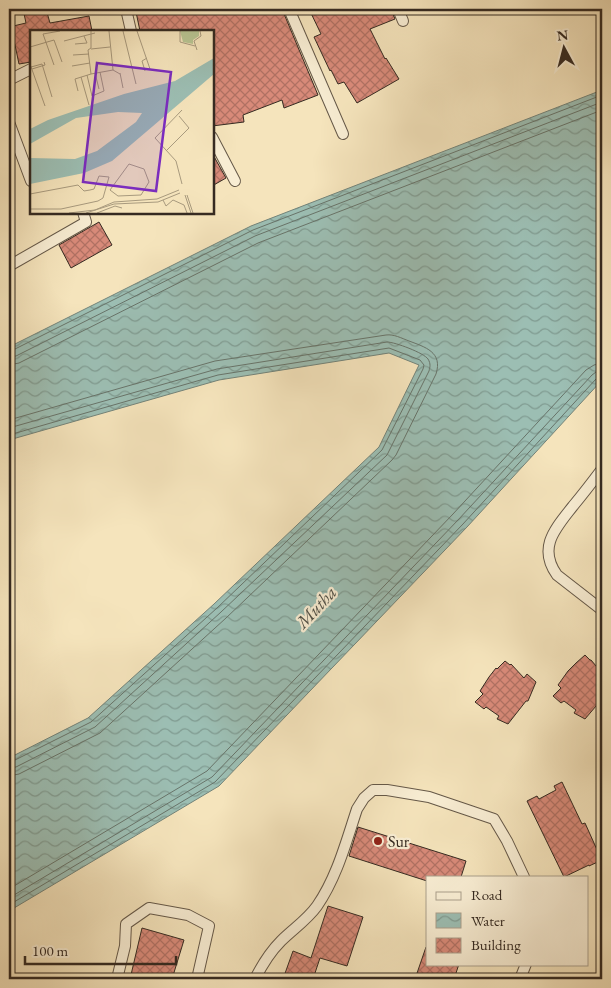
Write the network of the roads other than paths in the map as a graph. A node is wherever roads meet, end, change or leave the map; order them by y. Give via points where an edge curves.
1 (126, 9) edge
2 (289, 9) edge
3 (398, 9) edge
4 (403, 21) dead end
5 (131, 30) edge
6 (30, 70) edge
7 (9, 80) edge
8 (9, 122) edge
9 (343, 134) dead end
10 (214, 141) edge
11 (30, 178) edge
12 (235, 182) dead end
13 (84, 214) edge
14 (9, 266) edge
15 (602, 469) edge
16 (602, 610) edge
17 (524, 876) edge
18 (525, 966) edge
19 (117, 979) edge
20 (197, 979) edge
21 (255, 979) edge
22 (520, 979) edge

1 - 5 street
2 - 9 street
3 - 4 street
6 - 7 street
8 - 11 street
10 - 12 street
13 - 14 street via 86,222
15 - 16 street via 554,530 548,557 557,575
17 - 21 street via 494,820 429,798 373,790 357,809 331,882 317,906 264,962
18 - 22 street
19 - 20 street via 125,946 126,924 150,908 188,915 209,926

